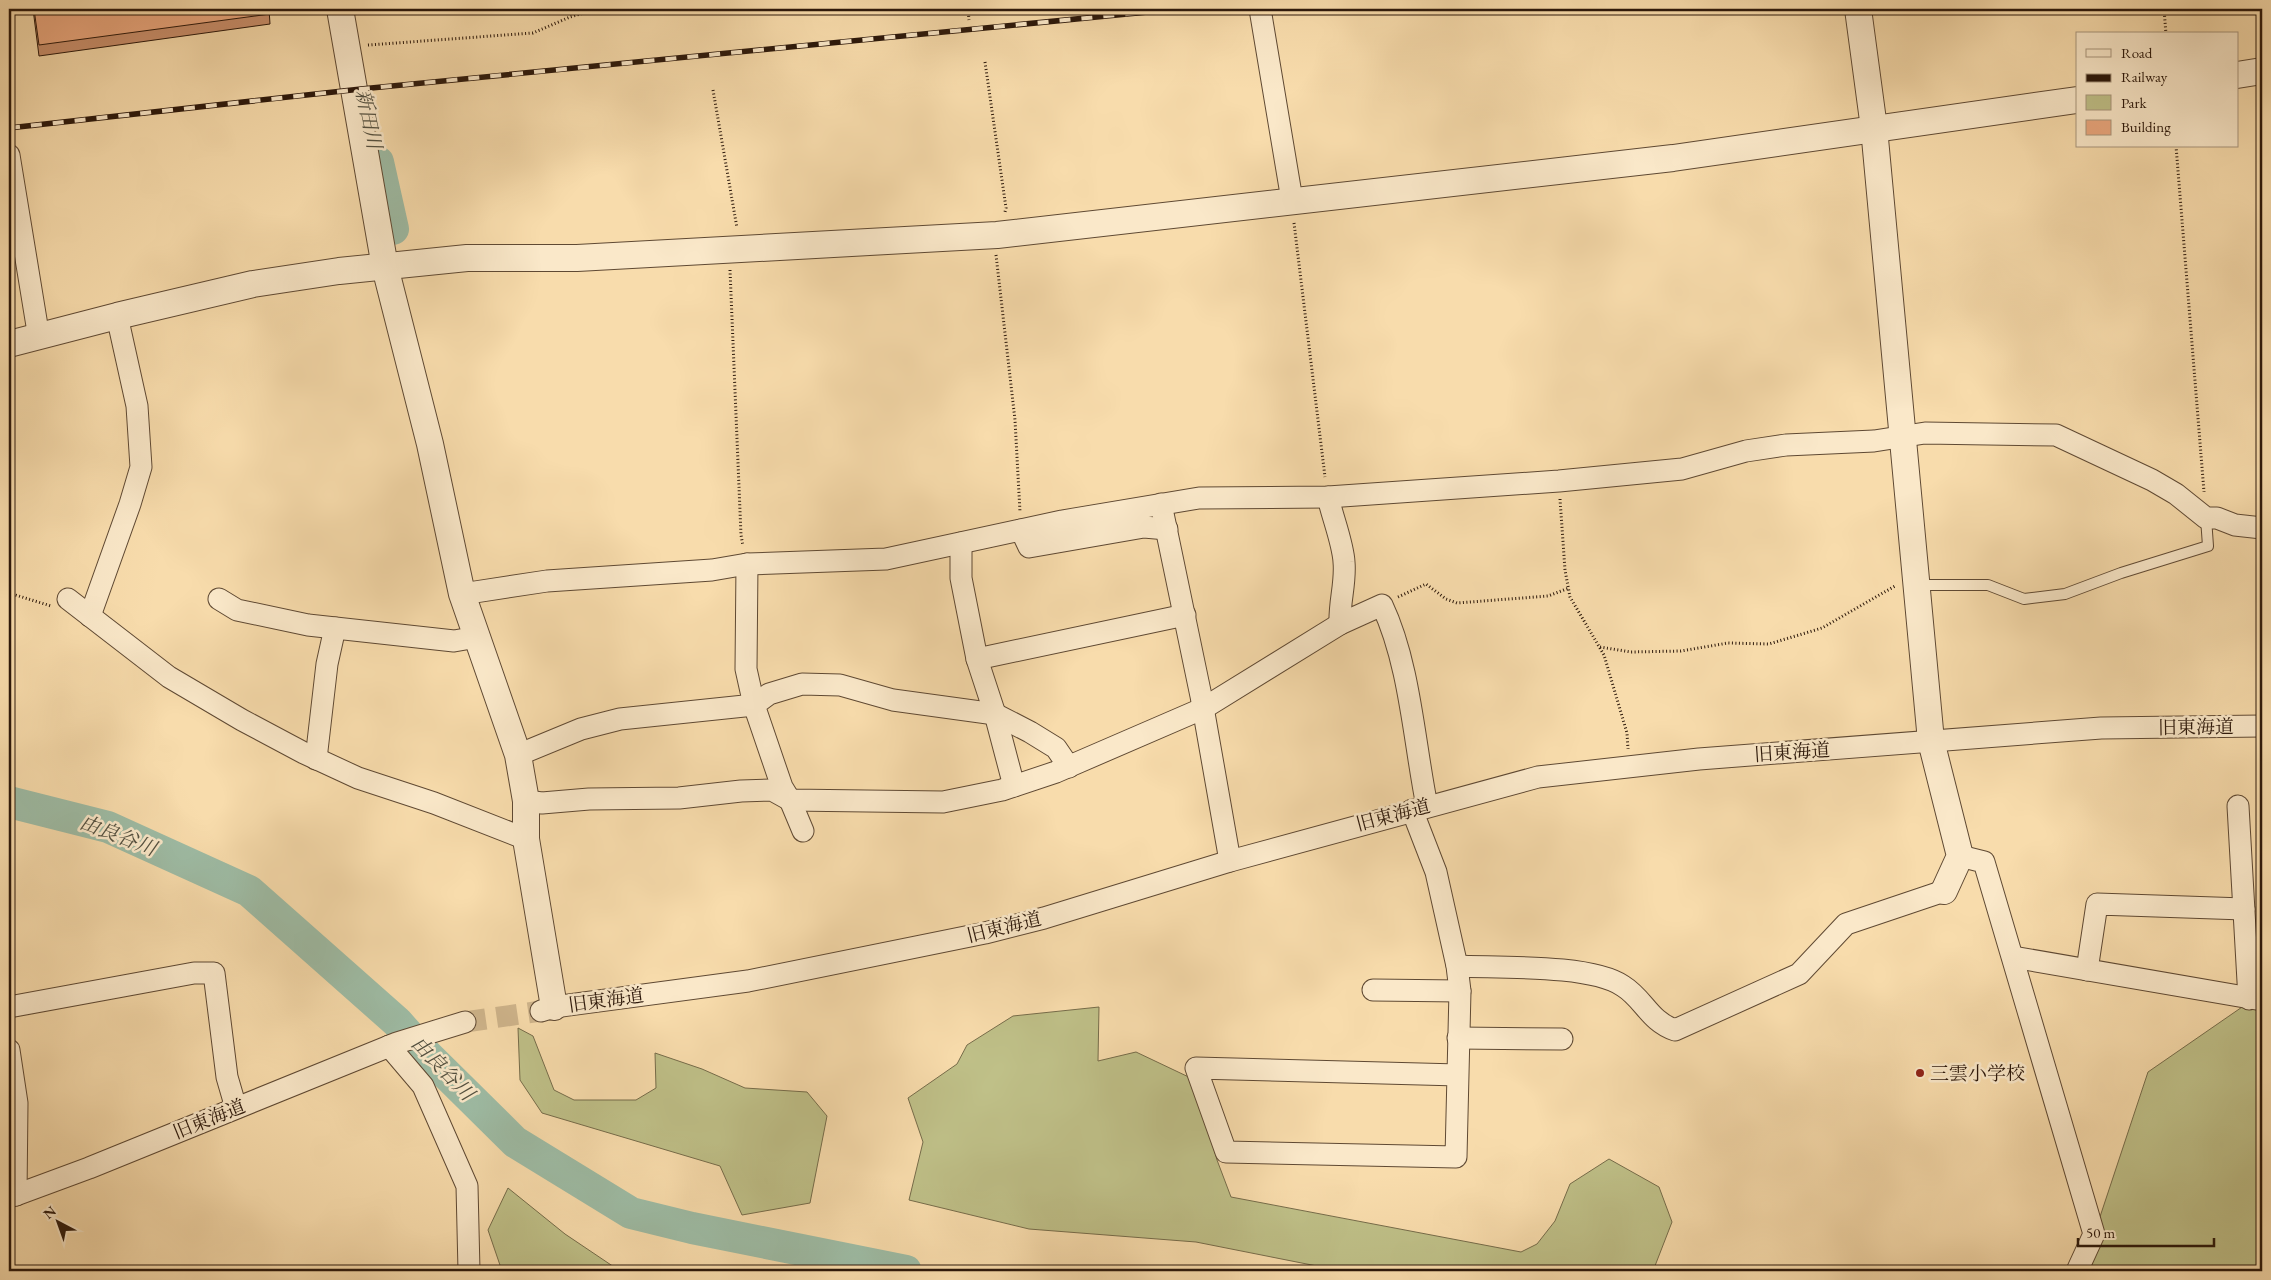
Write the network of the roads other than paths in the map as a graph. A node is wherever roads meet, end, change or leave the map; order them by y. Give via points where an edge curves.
1 (340, 9) edge
2 (1260, 9) edge
3 (1858, 9) edge
4 (2262, 71) edge
5 (2238, 75) edge
6 (2076, 100) edge
7 (1874, 128) junction
8 (9, 155) edge
9 (1292, 200) junction
10 (385, 267) junction
11 (117, 316) junction
12 (39, 338) junction
13 (9, 344) edge
14 (1903, 437) junction
15 (1328, 497) junction
16 (1161, 504) junction
17 (2206, 518) junction
18 (2262, 528) edge
19 (1167, 529) junction
20 (1021, 530) junction
21 (961, 543) junction
22 (747, 564) junction
23 (1916, 579) junction
24 (462, 594) junction
25 (68, 599) dead end
26 (219, 599) dead end
27 (1185, 615) junction
28 (90, 616) junction
29 (1340, 624) junction
30 (335, 628) junction
31 (477, 637) junction
32 (977, 659) junction
33 (754, 705) junction
34 (1204, 708) junction
35 (995, 714) junction
36 (2262, 726) edge
37 (1931, 741) junction
38 (518, 755) junction
39 (316, 759) junction
40 (1069, 767) junction
41 (1014, 786) junction
42 (790, 800) junction
43 (526, 801) junction
44 (2238, 806) dead end
45 (1419, 808) junction
46 (804, 831) dead end
47 (526, 839) junction
48 (1960, 856) junction
49 (1230, 861) junction
50 (1944, 890) joint
51 (2250, 922) edge
52 (2013, 957) junction
53 (1457, 966) junction
54 (2087, 970) junction
55 (1374, 990) dead end
56 (1460, 990) junction
57 (2255, 999) edge
58 (9, 1007) edge
59 (547, 1009) joint
60 (465, 1022) tunnel mouth
61 (1458, 1038) junction
62 (1562, 1039) dead end
63 (393, 1045) junction
64 (9, 1050) edge
65 (1458, 1075) junction
66 (236, 1108) junction
67 (12, 1195) edge
68 (469, 1271) edge
69 (2077, 1271) edge

1 - 10 street
2 - 9 street
3 - 7 street
4 - 5 street
6 - 7 street
7 - 9 street via 1672,158
7 - 14 street
8 - 12 street
9 - 10 street via 997,235 577,258 467,258
10 - 11 street via 253,284
10 - 24 street via 430,444
11 - 12 street
11 - 28 street via 137,406 140,467
12 - 13 street
14 - 15 street via 1786,445 1746,451 1682,469
14 - 17 street via 1925,433 2056,435 2152,480
14 - 23 street
15 - 16 street via 1199,498
15 - 29 street via 1344,559 1345,586 1339,608
16 - 19 street
16 - 20 street
17 - 18 street
17 - 23 lane via 2208,546 2065,594 2024,599 1988,585
19 - 20 street via 1144,527 1029,547
19 - 27 street
20 - 21 street
21 - 22 street via 886,559
21 - 32 street via 961,578
22 - 24 street via 712,570 547,581
22 - 33 street via 746,669
23 - 37 street
24 - 31 street
25 - 28 street
26 - 30 street via 237,610
27 - 32 street
27 - 34 street
28 - 39 street via 169,677
29 - 34 street
29 - 45 street via 1382,605 1391,623 1401,662
30 - 31 street via 454,641
30 - 39 street via 327,664
31 - 38 street
32 - 35 street
33 - 35 street via 770,694 802,684 840,685 893,700
33 - 38 street via 620,719 581,730
33 - 42 street via 782,787
34 - 40 street
34 - 49 street
35 - 40 street via 1056,748
35 - 41 street
36 - 37 street, 旧東海道 via 2101,728
37 - 45 street, 旧東海道 via 1630,766 1538,777
37 - 48 street
38 - 43 street
39 - 47 street via 358,778
40 - 41 street
41 - 42 street via 943,802
42 - 43 street via 772,790 756,790 678,798
42 - 46 street
43 - 47 street
44 - 51 street
45 - 49 street, 旧東海道
45 - 53 street
47 - 59 street
48 - 50 street
48 - 52 street via 1984,862
49 - 59 street, 旧東海道 via 985,933 748,981
50 - 53 street via 1846,924 1798,974 1675,1030 1662,1025 1624,986 1597,975 1577,971
51 - 54 street via 2097,904
51 - 57 street
52 - 54 street
52 - 69 street via 2094,1234
53 - 56 street
54 - 57 street
55 - 56 street
56 - 61 street
58 - 66 street via 194,973 214,973 227,1077
60 - 63 street, 旧東海道
61 - 62 street
61 - 65 street
63 - 66 street, 旧東海道
63 - 68 street via 423,1086 467,1186
64 - 67 street via 17,1103
65 - 65 street via 1456,1157 1226,1152 1196,1068
66 - 67 street, 旧東海道 via 90,1168

